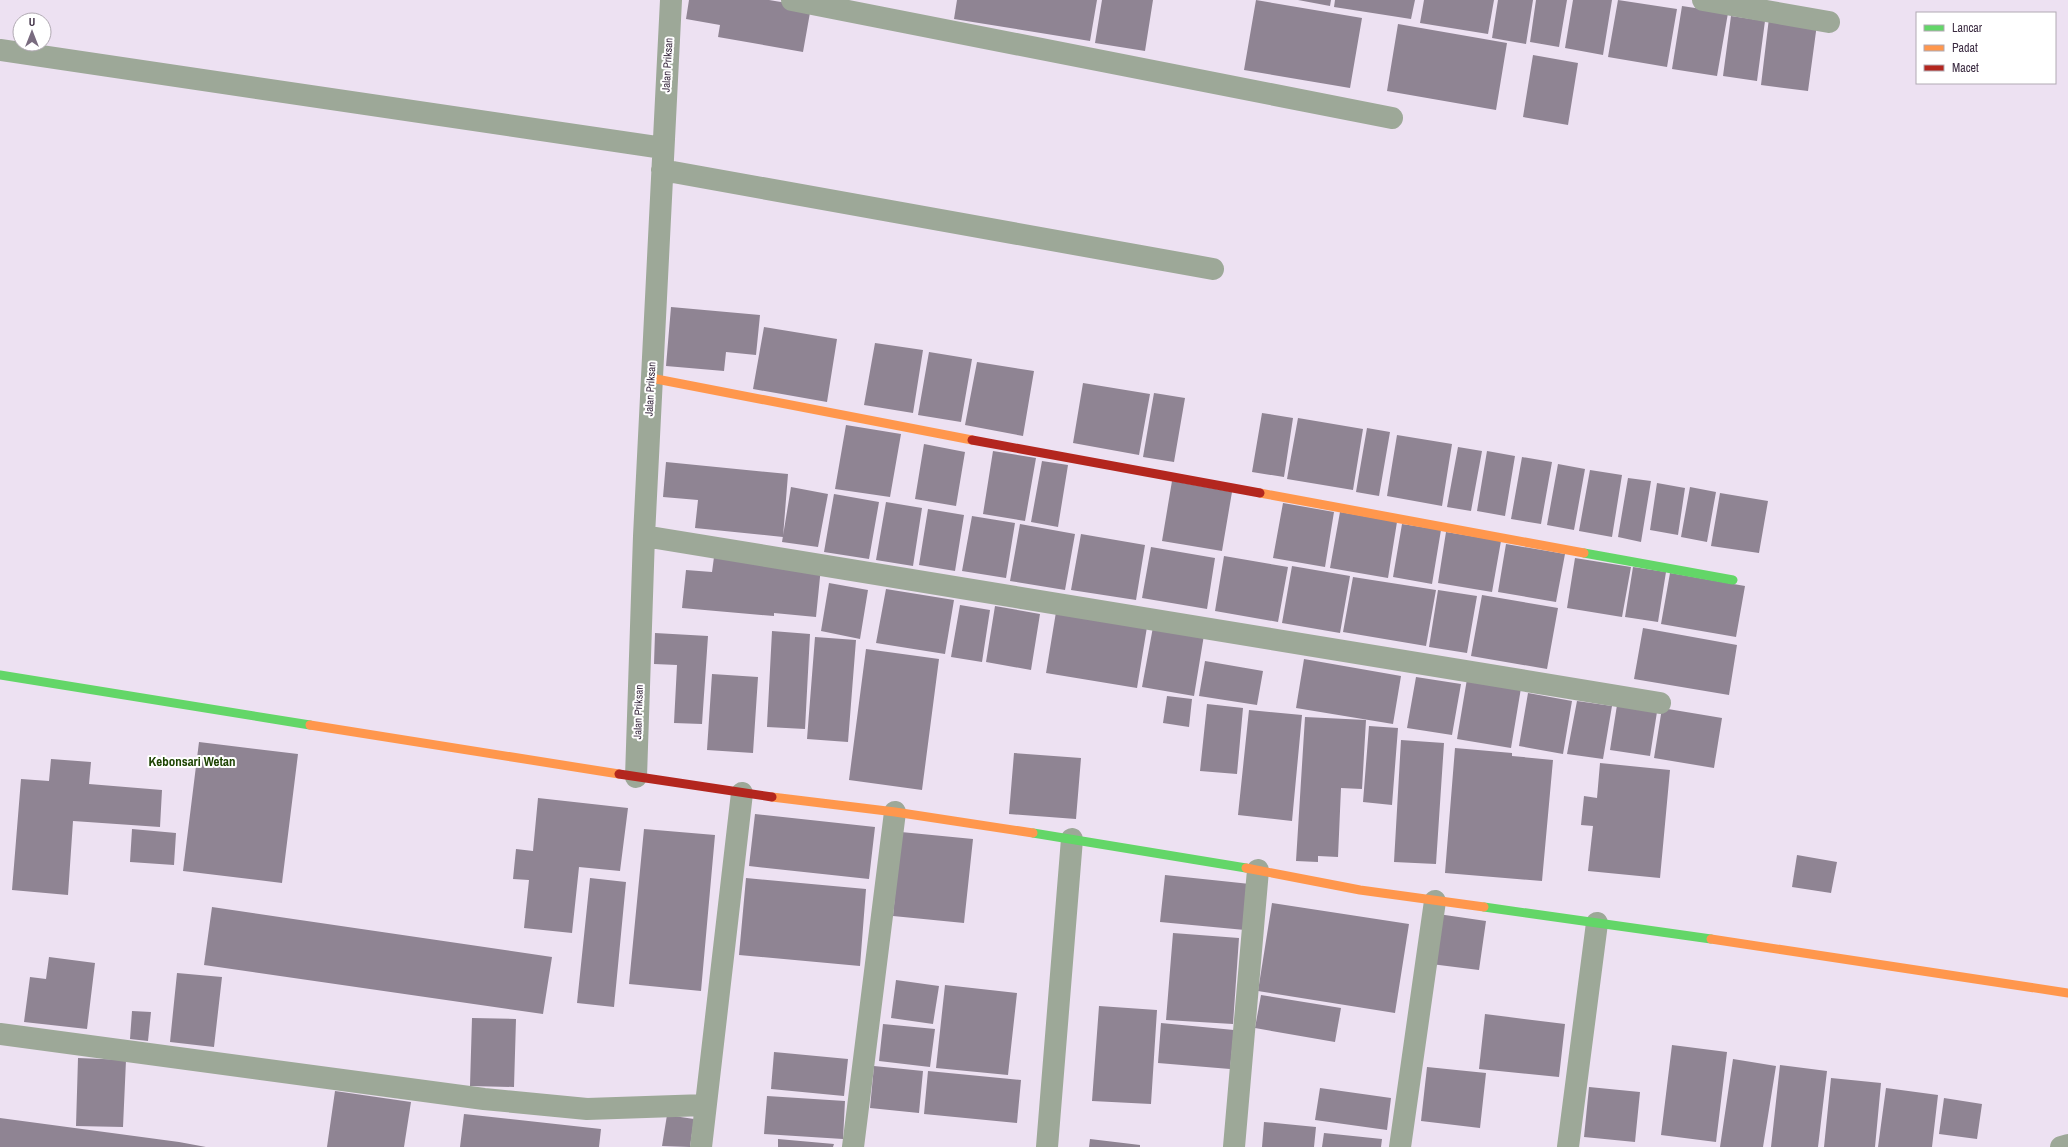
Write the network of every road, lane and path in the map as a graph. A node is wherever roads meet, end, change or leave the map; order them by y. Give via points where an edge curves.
1 (671, 0) edge
2 (792, 0) edge
3 (1703, 0) edge
4 (1829, 22) dead end
5 (0, 50) edge
6 (1392, 118) dead end
7 (663, 148) junction
8 (662, 170) junction
9 (1212, 269) dead end
10 (651, 378) junction
11 (644, 536) junction
12 (1733, 580) dead end
13 (0, 675) edge
14 (1660, 703) dead end
15 (636, 777) junction
16 (742, 793) junction
17 (895, 812) junction
18 (1072, 839) junction
19 (1258, 870) junction
20 (1435, 901) junction
21 (1597, 923) junction
22 (2068, 993) edge
23 (0, 1034) edge
24 (705, 1105) junction
25 (2068, 1145) edge
26 (701, 1147) edge
27 (853, 1147) edge
28 (1047, 1147) edge
29 (1234, 1147) edge
30 (1400, 1147) edge
31 (1568, 1147) edge
32 (2061, 1147) edge

1 - 7 street, Jalan Priksan
2 - 6 street
3 - 4 street
5 - 7 street
7 - 8 street, Jalan Priksan
8 - 9 street
8 - 10 street, Jalan Priksan
10 - 11 street, Jalan Priksan
10 - 12 street via 910,429
11 - 14 street
11 - 15 street, Jalan Priksan
13 - 15 street
15 - 16 street
16 - 17 street
16 - 24 street
17 - 18 street
17 - 27 street
18 - 19 street
18 - 28 street
19 - 20 street via 1360,890
19 - 29 street
20 - 21 street
20 - 30 street
21 - 22 street
21 - 31 street
23 - 24 street via 484,1100 587,1109
24 - 26 street
25 - 32 street

